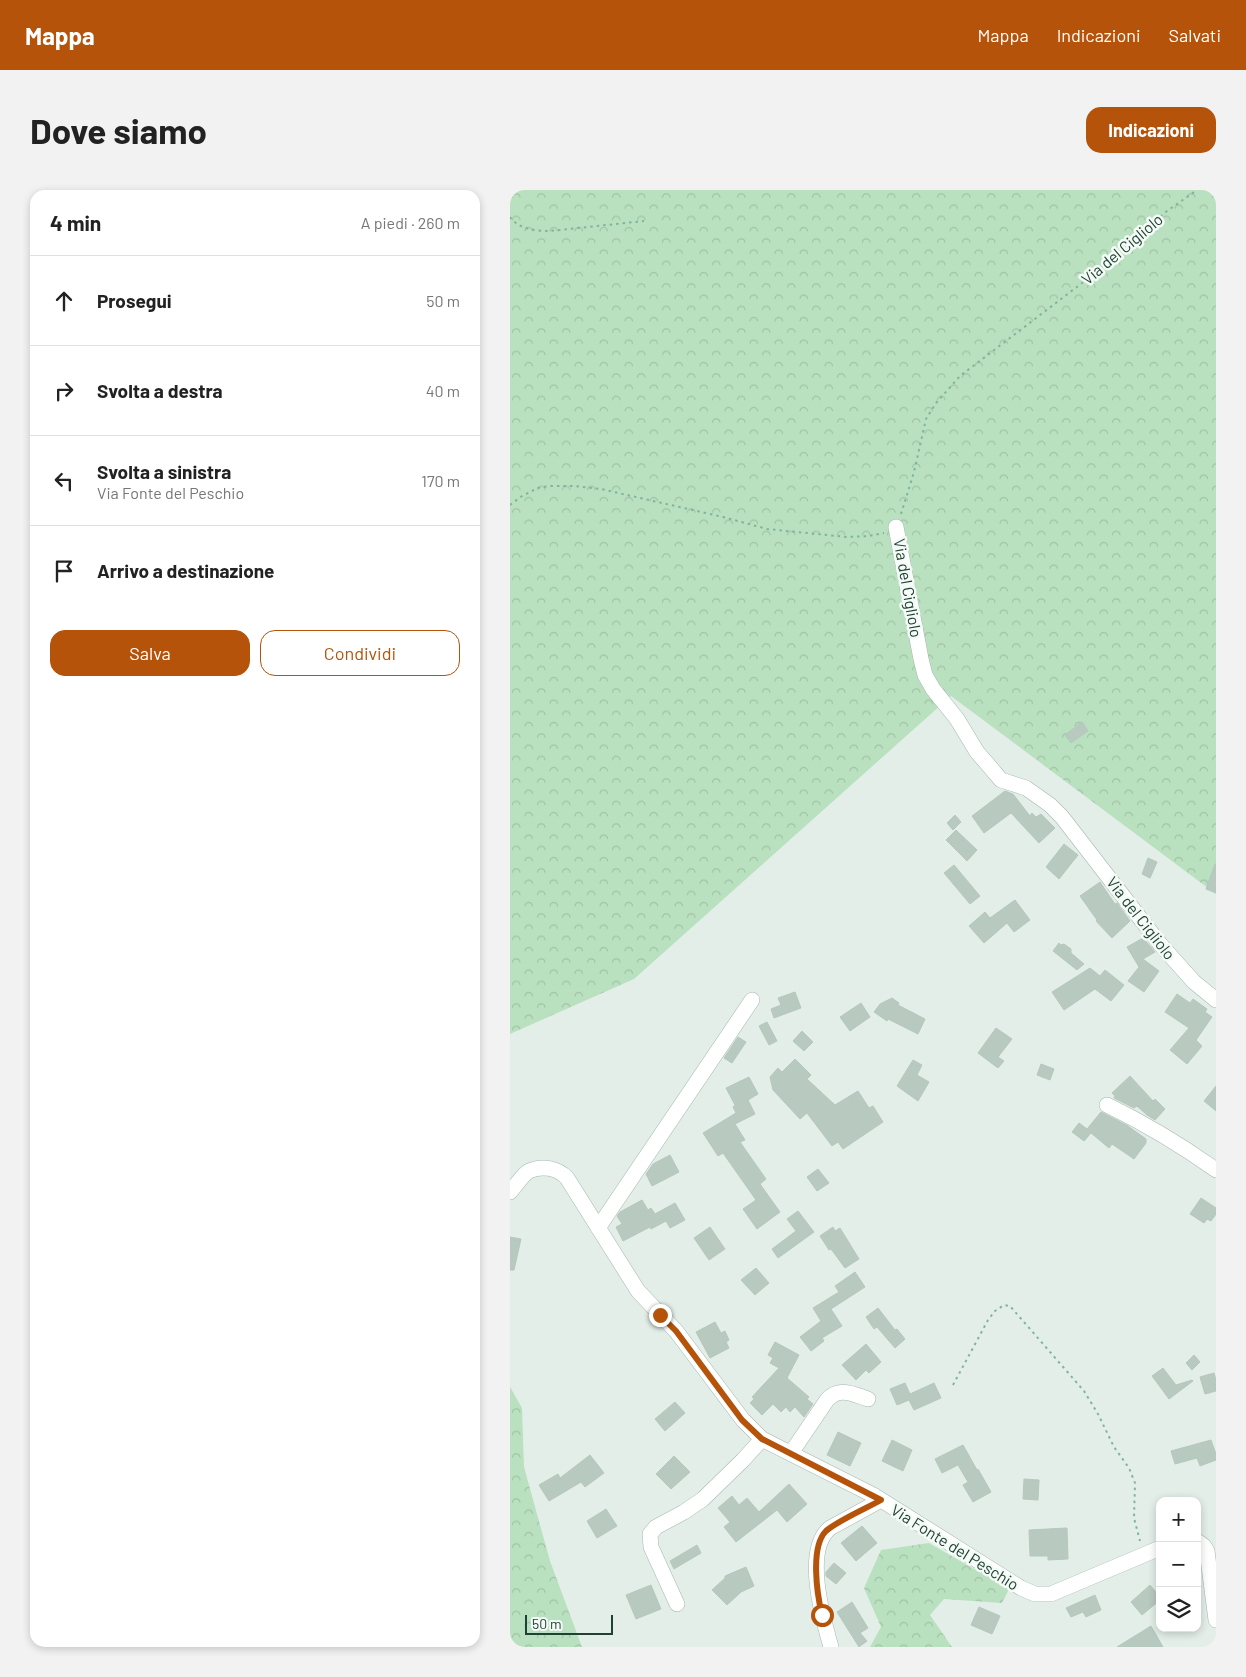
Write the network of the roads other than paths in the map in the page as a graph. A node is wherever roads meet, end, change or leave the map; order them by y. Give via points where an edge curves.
1 (896, 527) road end
2 (752, 1000) dead end
3 (1216, 1000) edge
4 (1107, 1105) dead end
5 (1216, 1170) edge
6 (510, 1192) edge
7 (598, 1228) junction
8 (868, 1399) dead end
9 (762, 1439) junction
10 (791, 1453) junction
11 (881, 1500) junction
12 (1198, 1542) edge
13 (1153, 1550) edge
14 (677, 1604) dead end
15 (1214, 1605) edge
16 (1216, 1620) edge
17 (831, 1647) edge

1 - 3 street, Via del Cigliolo via 921,659 937,696 1001,780 1026,788 1062,817 1160,944 1194,982
2 - 7 street
4 - 5 street via 1180,1145
6 - 7 street, Via Fonte del Peschio via 529,1171 546,1168 558,1171 567,1178
7 - 9 street, Via Fonte del Peschio via 638,1291 676,1331 742,1420
8 - 10 street via 842,1391 834,1394
9 - 10 street, Via Fonte del Peschio
9 - 14 street via 703,1498 650,1534 651,1547
10 - 11 street, Via Fonte del Peschio
11 - 13 street, Via Fonte del Peschio via 1018,1587 1035,1594 1054,1593
11 - 17 street via 830,1528 820,1540 817,1587
12 - 15 street via 1207,1551
15 - 16 street

